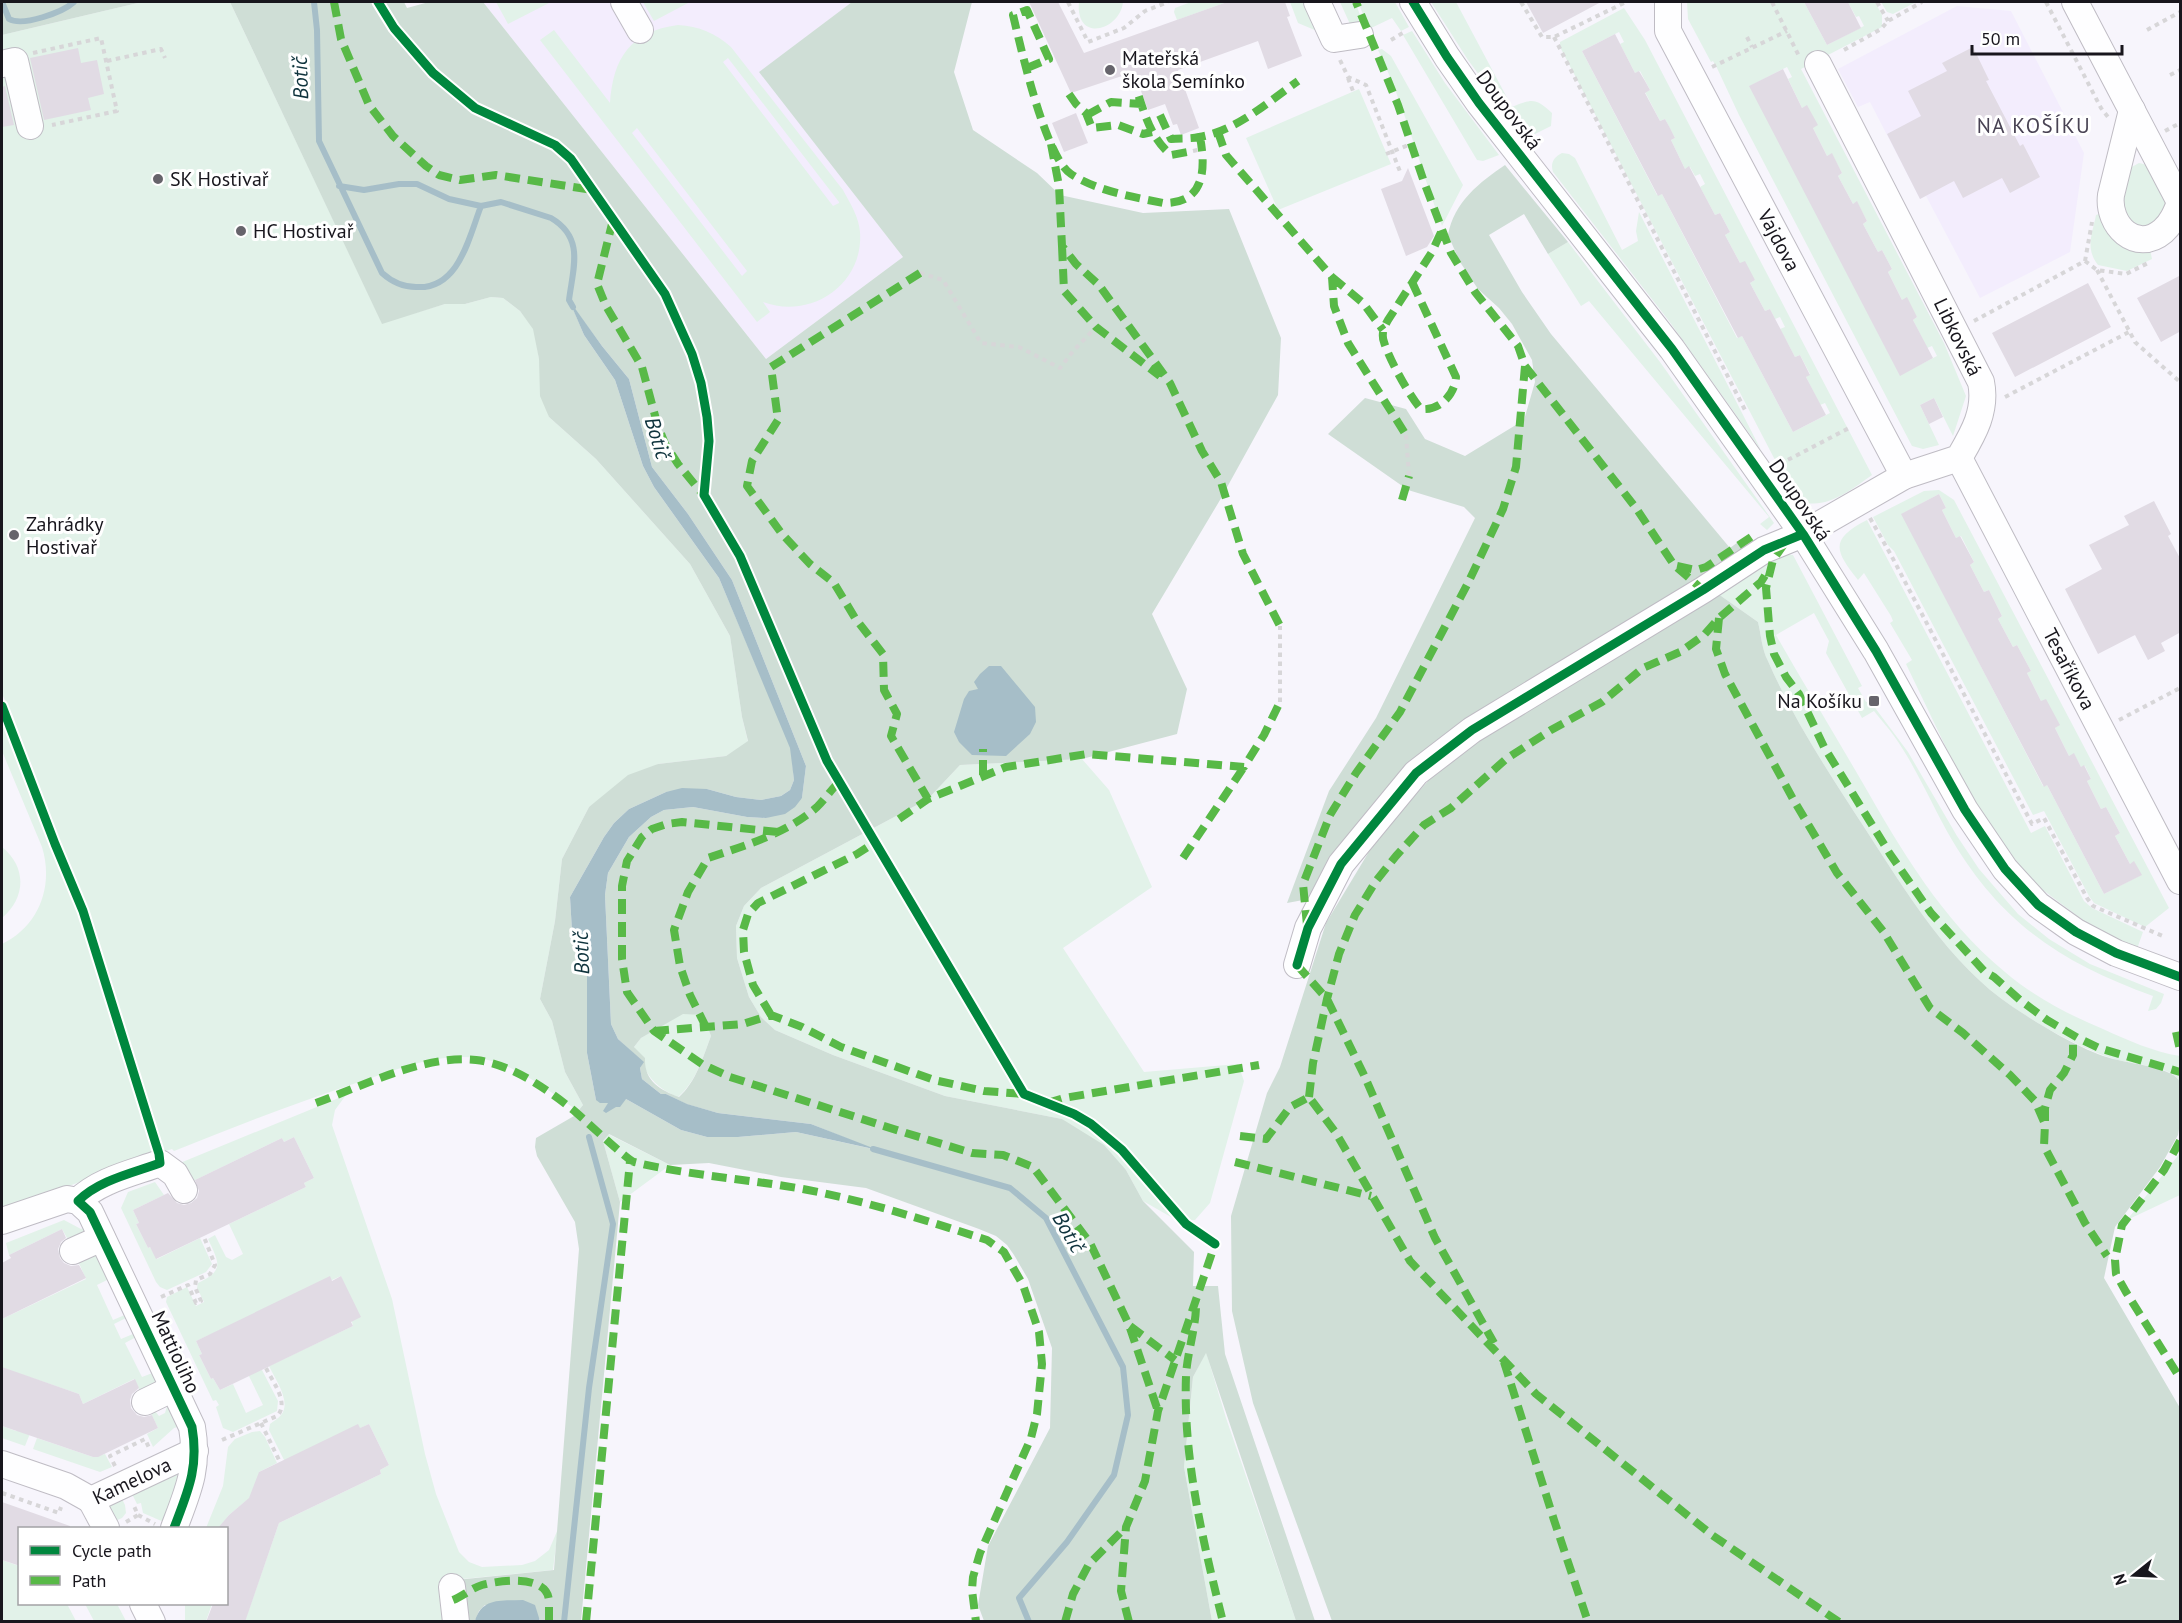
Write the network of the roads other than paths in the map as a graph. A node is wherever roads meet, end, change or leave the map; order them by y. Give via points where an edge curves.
1 (624, 2) edge
2 (1317, 2) edge
3 (1413, 2) edge
4 (1668, 2) edge
5 (2075, 2) edge
6 (640, 30) dead end
7 (1360, 35) dead end
8 (1809, 62) road end
9 (8, 63) edge
10 (2121, 115) junction
11 (35, 127) road end
12 (2181, 202) edge
13 (1959, 458) junction
14 (1904, 476) junction
15 (1803, 534) junction
16 (2181, 881) edge
17 (1297, 965) dead end
18 (2181, 977) edge
19 (184, 1190) dead end
20 (78, 1200) junction
21 (2, 1221) edge
22 (102, 1238) junction
23 (73, 1251) dead end
24 (174, 1388) junction
25 (145, 1402) dead end
26 (195, 1451) junction
27 (2, 1464) edge
28 (91, 1500) junction
29 (114, 1526) edge
30 (174, 1527) edge
31 (452, 1587) dead end
32 (144, 1605) edge
33 (154, 1605) edge
34 (153, 1622) edge
35 (456, 1622) edge

1 - 6 street
2 - 7 street via 1334,39
3 - 15 street, Doupovská via 1479,103 1672,349
4 - 14 street, Vajdova via 1668,31
5 - 10 street
8 - 13 street, Libkovská via 1981,382 1979,420
9 - 11 street
10 - 12 street
10 - 12 street via 2110,209 2115,221 2128,236 2148,239 2168,226
13 - 14 street
13 - 16 street, Tesaříkova
14 - 15 street
15 - 17 street via 1764,550 1482,724 1416,773 1341,864 1308,928
15 - 18 street, Doupovská via 1876,651 1965,810 2005,870 2038,905 2076,932 2116,953
19 - 20 street via 175,1174 160,1163 98,1186
20 - 21 street via 67,1199
20 - 22 street, Mattioliho via 90,1212
22 - 23 street
22 - 24 street, Mattioliho
24 - 25 street
24 - 26 street, Mattioliho via 192,1427
26 - 28 street, Kamelova
26 - 30 street, Mattioliho via 192,1478
27 - 28 street, Kamelova via 66,1486
28 - 29 street
31 - 35 street
32 - 34 street
33 - 34 street

